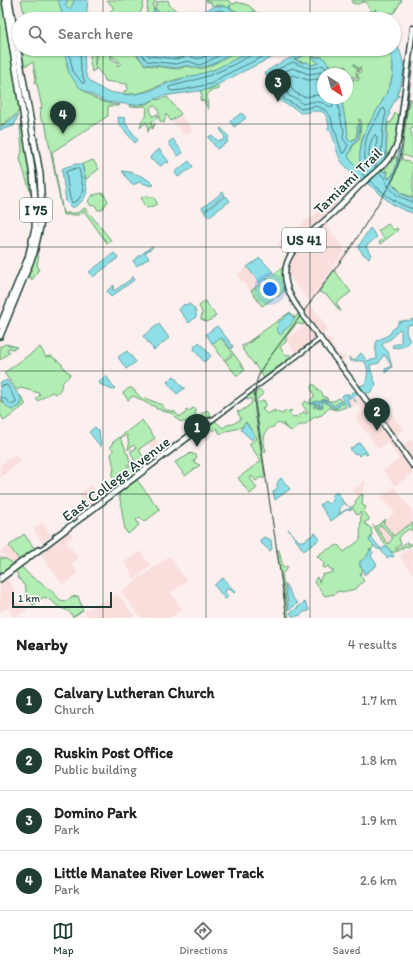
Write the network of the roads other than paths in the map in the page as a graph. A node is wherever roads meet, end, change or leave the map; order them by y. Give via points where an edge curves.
1 (5, 0) edge
2 (9, 0) edge
3 (12, 17) edge
4 (413, 28) edge
5 (413, 40) edge
6 (12, 42) edge
7 (14, 56) edge
8 (19, 56) edge
9 (20, 90) junction
10 (20, 105) dead end
11 (382, 168) junction
12 (40, 174) junction
13 (43, 187) dead end
14 (34, 211) dead end
15 (42, 227) dead end
16 (34, 232) junction
17 (39, 236) junction
18 (0, 326) edge
19 (0, 336) edge
20 (321, 338) junction
21 (277, 371) junction
22 (360, 390) junction
23 (234, 403) junction
24 (382, 422) junction
25 (413, 465) edge
26 (0, 579) edge

1 - 6 highway, I 75
2 - 3 highway, I 75
4 - 11 main road, Tamiami Trail / US 41 via 398,140 392,156
5 - 11 main road, Tamiami Trail / US 41 via 399,144 394,156
7 - 9 highway, I 75
8 - 12 highway, I 75
9 - 10 highway
9 - 16 highway, I 75 via 35,194
11 - 20 main road, Tamiami Trail / US 41 via 298,244 289,257 285,270 290,297
12 - 13 highway
12 - 17 highway, I 75 via 42,206
14 - 16 highway
15 - 17 highway
16 - 18 highway, I 75 via 26,265
17 - 19 highway, I 75 via 29,268
20 - 21 main road, East College Avenue
20 - 22 main road, Tamiami Trail / US 41
21 - 23 main road, East College Avenue
21 - 23 main road, East College Avenue
22 - 24 main road, Tamiami Trail / US 41
22 - 24 main road, Tamiami Trail / US 41
23 - 26 main road, East College Avenue
23 - 26 main road, East College Avenue
24 - 25 main road, Tamiami Trail / US 41
24 - 25 main road, Tamiami Trail / US 41

